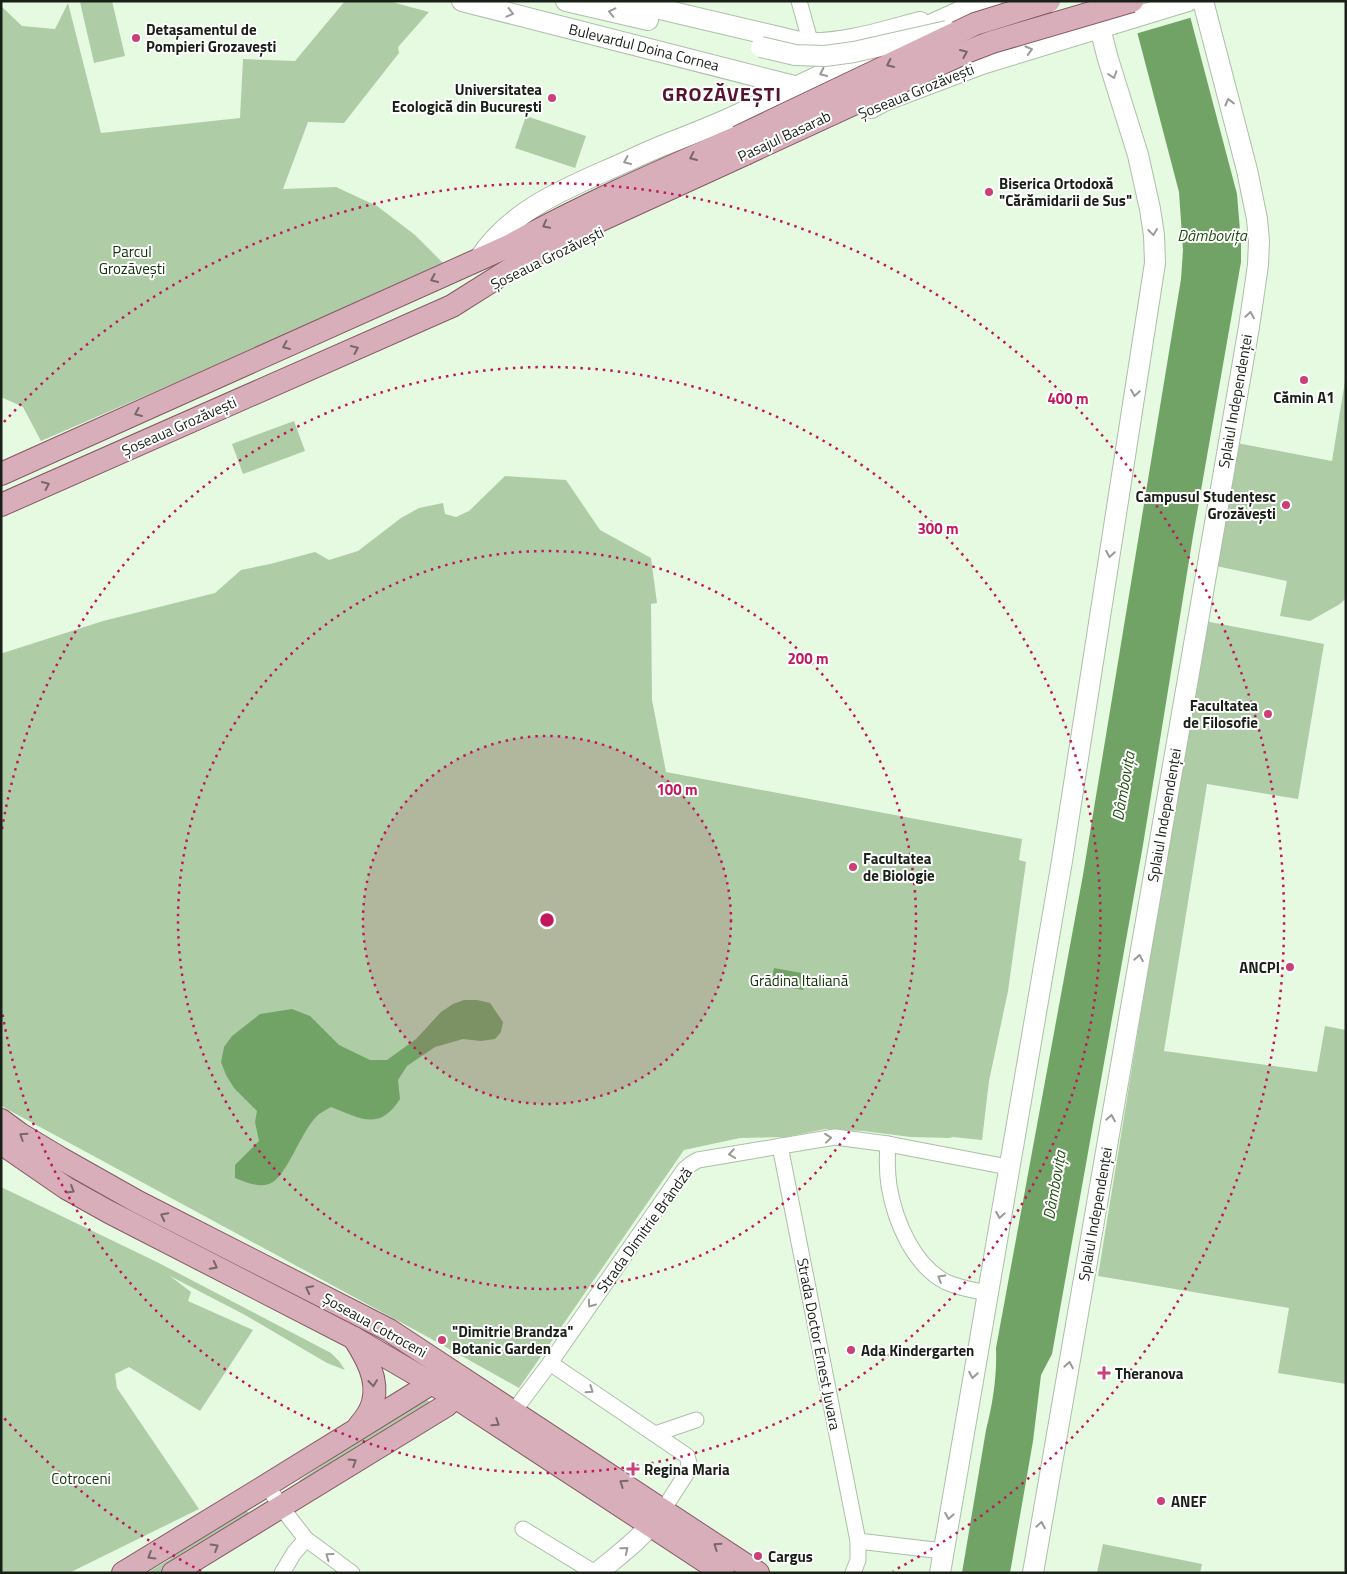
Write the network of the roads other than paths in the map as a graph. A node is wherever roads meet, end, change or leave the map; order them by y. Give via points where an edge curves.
1 (462, 1) edge
2 (566, 1) edge
3 (626, 1) edge
4 (799, 1) edge
5 (992, 1) edge
6 (1049, 1) edge
7 (1093, 1) edge
8 (1188, 1) edge
9 (1203, 1) edge
10 (1128, 11) edge
11 (969, 17) junction
12 (1100, 28) junction
13 (811, 44) junction
14 (742, 72) junction
15 (796, 86) junction
16 (884, 101) junction
17 (742, 113) junction
18 (513, 255) junction
19 (479, 259) junction
20 (452, 306) junction
21 (1, 474) edge
22 (1, 505) edge
23 (1, 1120) edge
24 (1, 1143) edge
25 (888, 1144) junction
26 (780, 1146) junction
27 (1008, 1167) junction
28 (987, 1293) junction
29 (354, 1338) junction
30 (550, 1363) junction
31 (437, 1374) junction
32 (461, 1388) junction
33 (514, 1411) junction
34 (696, 1420) dead end
35 (357, 1430) junction
36 (655, 1434) junction
37 (267, 1485) junction
38 (281, 1507) junction
39 (657, 1518) junction
40 (523, 1529) dead end
41 (306, 1539) junction
42 (858, 1541) junction
43 (943, 1551) junction
44 (123, 1573) edge
45 (173, 1573) edge
46 (282, 1573) edge
47 (352, 1573) edge
48 (596, 1573) edge
49 (723, 1573) edge
50 (758, 1573) edge
51 (853, 1573) edge
52 (940, 1573) edge
53 (1033, 1573) edge

1 -> 14 main road, Bulevardul Doina Cornea
11 -> 2 main road, Bulevardul Doina Cornea, bridge via 854,52 810,56
3 - 13 main road
4 - 13 street
5 - 11 main road, Șoseaua Grozăvești
6 - 11 main road, Pasajul Basarab, bridge
7 - 12 main road
8 - 10 main road, Șoseaua Grozăvești
53 -> 9 main road, Splaiul Independenței via 1258,265 1259,241 1254,203
10 - 12 main road, Șoseaua Grozăvești
18 -> 10 main road, Pasajul Basarab, bridge via 562,238 966,52 992,42
11 - 13 main road
11 -> 15 main road, Șoseaua Grozăvești
11 -> 18 main road, Pasajul Basarab, bridge via 738,137 561,218
16 -> 12 main road, Șoseaua Grozăvești via 982,64
12 -> 27 main road via 1138,155 1150,209 1155,263 1063,851
14 - 15 main road, Bulevardul Doina Cornea
14 - 17 main road via 752,87 751,102
15 - 16 main road, Bulevardul Doina Cornea via 862,104
15 - 17 main road, Șoseaua Grozăvești
16 - 20 main road, Șoseaua Grozăvești via 579,241
17 -> 19 main road, Șoseaua Grozăvești via 662,146 534,206 511,223
18 - 19 main road, Pasajul Basarab
18 - 20 main road, Pasajul Basarab
19 -> 21 main road, Șoseaua Grozăvești
22 -> 20 main road, Șoseaua Grozăvești
31 -> 23 main road, Șoseaua Cotroceni via 389,1330 138,1202
24 -> 29 main road, Șoseaua Cotroceni via 66,1188 109,1212
26 -> 25 street, Strada Dimitrie Brândză via 836,1137
25 - 27 street, Strada Dimitrie Brândză
28 -> 25 street via 946,1282 934,1274 914,1250 892,1202 888,1184
26 -> 30 street, Strada Dimitrie Brândză via 705,1158 684,1170
26 - 42 street, Strada Doctor Ernest Juvara
27 -> 28 main road
28 -> 43 main road
29 - 31 main road, Șoseaua Cotroceni
29 -> 35 main road via 368,1362 374,1387 368,1414
30 - 33 street, Strada Dimitrie Brândză
30 -> 36 street
31 - 32 main road, Șoseaua Cotroceni
31 - 35 main road
32 - 33 main road, Șoseaua Cotroceni
38 -> 32 main road via 446,1405
32 -> 39 main road, Șoseaua Cotroceni
39 -> 33 main road, Șoseaua Cotroceni
34 - 36 street
35 - 37 main road
36 - 39 street via 687,1456 689,1463 688,1470
37 - 38 street
37 -> 44 main road
38 - 41 street
45 -> 38 main road
48 -> 39 main road via 637,1540
39 - 49 main road, Șoseaua Cotroceni
50 -> 39 main road, Șoseaua Cotroceni
40 - 48 street
41 - 46 street
47 -> 41 street
42 - 43 street
42 - 51 street, Strada Doctor Ernest Juvara via 858,1560
43 - 52 main road

